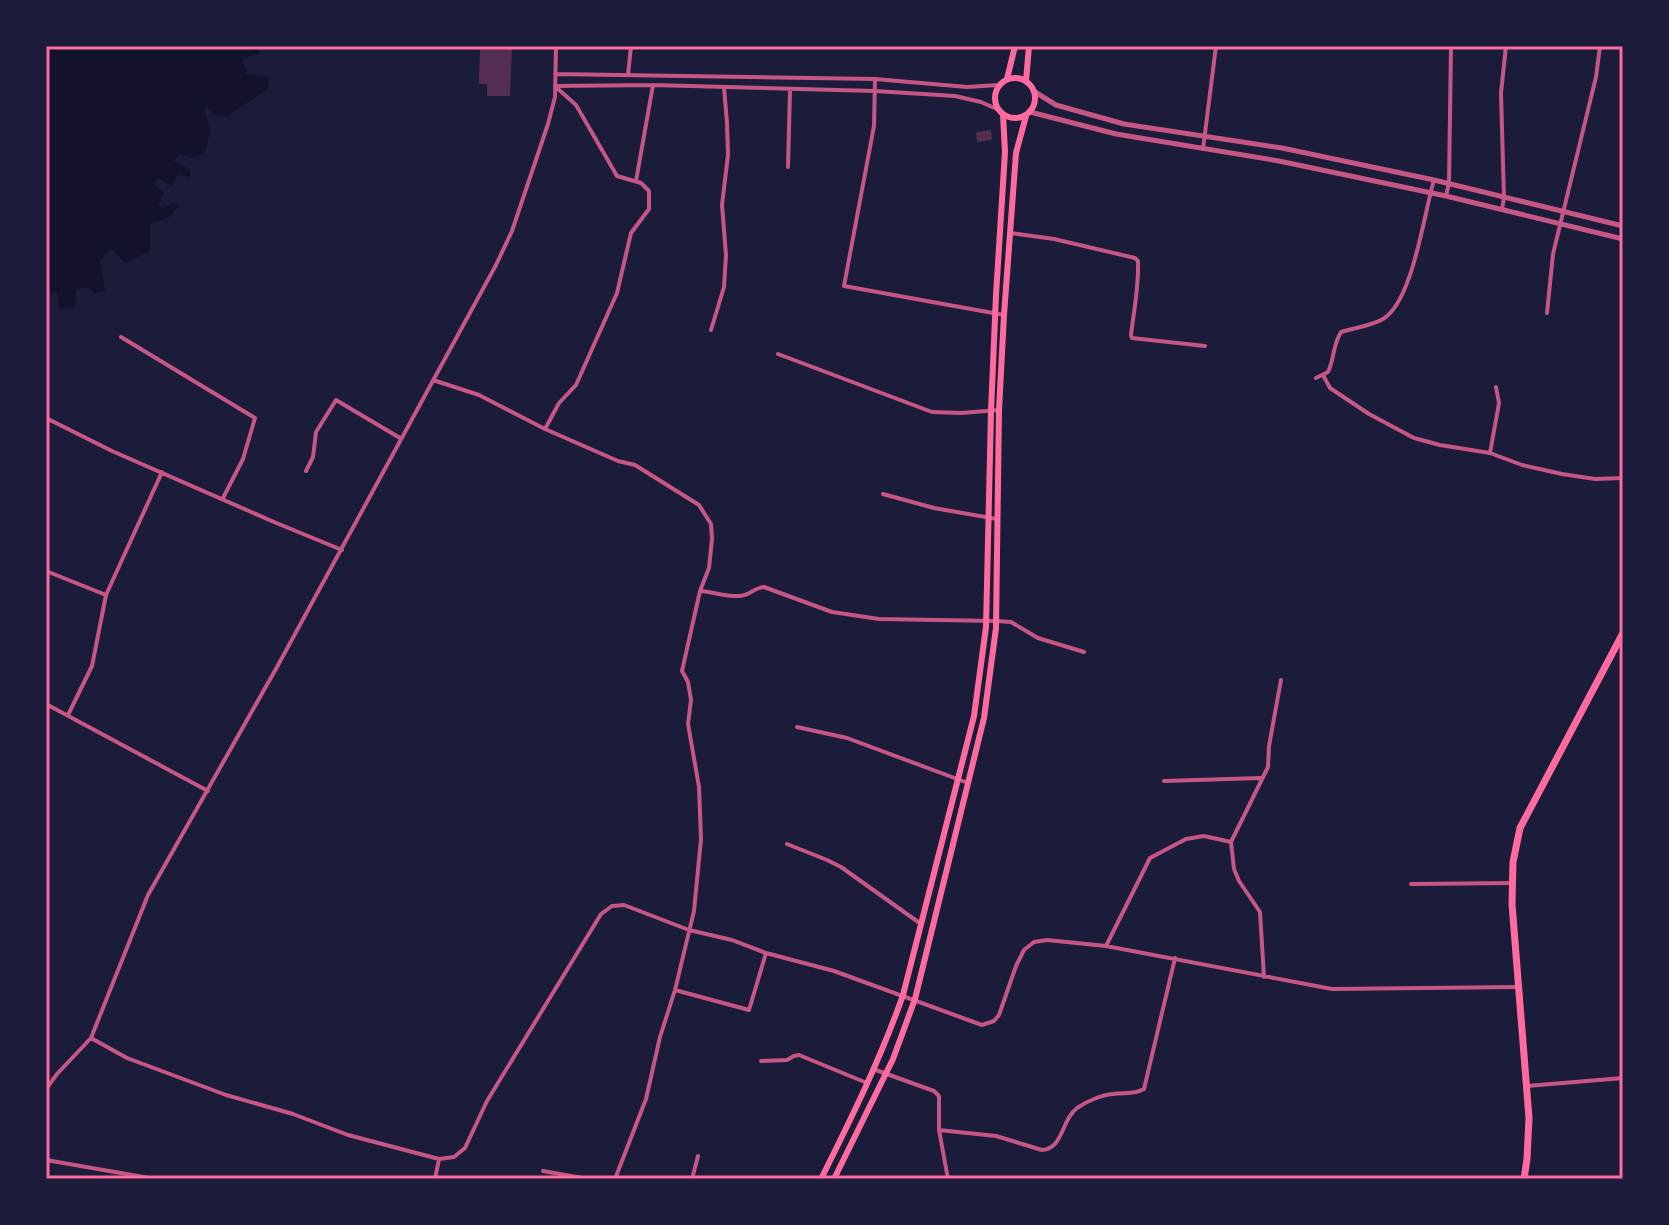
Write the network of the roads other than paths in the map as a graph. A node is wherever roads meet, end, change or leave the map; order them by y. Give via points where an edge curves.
1 (556, 46) edge
2 (631, 46) edge
3 (1015, 46) edge
4 (1029, 46) edge
5 (1216, 46) edge
6 (1451, 46) edge
7 (1506, 46) edge
8 (1600, 46) edge
9 (555, 74) junction
10 (628, 75) junction
11 (875, 79) junction
12 (1007, 79) junction
13 (1026, 81) junction
14 (555, 84) junction
15 (653, 85) junction
16 (999, 85) junction
17 (724, 87) junction
18 (790, 89) junction
19 (875, 91) junction
20 (1035, 92) junction
21 (1001, 112) junction
22 (1028, 114) junction
23 (1205, 137) junction
24 (1203, 149) junction
25 (788, 167) dead end
26 (1434, 180) junction
27 (636, 182) junction
28 (1449, 183) junction
29 (1430, 193) junction
30 (1446, 196) junction
31 (1504, 198) junction
32 (1502, 209) junction
33 (1563, 212) junction
34 (1561, 223) junction
35 (1623, 226) edge
36 (1010, 233) junction
37 (1623, 239) edge
38 (1547, 313) dead end
39 (995, 314) junction
40 (1004, 315) junction
41 (711, 330) dead end
42 (121, 337) dead end
43 (1205, 346) dead end
44 (778, 354) dead end
45 (1323, 375) junction
46 (1316, 378) dead end
47 (433, 380) junction
48 (1496, 387) dead end
49 (995, 410) junction
50 (46, 418) edge
51 (545, 429) junction
52 (401, 439) junction
53 (1490, 453) junction
54 (306, 471) dead end
55 (162, 472) junction
56 (1623, 478) edge
57 (883, 494) dead end
58 (223, 498) junction
59 (988, 518) junction
60 (997, 520) junction
61 (342, 550) junction
62 (46, 571) edge
63 (700, 591) junction
64 (106, 595) junction
65 (987, 621) junction
66 (996, 621) junction
67 (1623, 633) edge
68 (1084, 652) dead end
69 (1281, 680) dead end
70 (46, 704) edge
71 (68, 715) junction
72 (797, 727) dead end
73 (1262, 778) junction
74 (957, 779) junction
75 (1164, 781) dead end
76 (968, 783) junction
77 (208, 791) junction
78 (1231, 842) junction
79 (787, 844) dead end
80 (1513, 883) junction
81 (1411, 884) dead end
82 (921, 924) junction
83 (689, 930) junction
84 (1106, 946) junction
85 (766, 953) junction
86 (1175, 958) junction
87 (1264, 978) junction
88 (1520, 987) junction
89 (675, 990) junction
90 (903, 995) junction
91 (915, 999) junction
92 (91, 1038) junction
93 (761, 1061) dead end
94 (873, 1069) junction
95 (886, 1074) junction
96 (1623, 1078) edge
97 (867, 1083) junction
98 (1527, 1086) junction
99 (46, 1089) edge
100 (939, 1130) junction
101 (698, 1156) dead end
102 (439, 1159) junction
103 (46, 1160) edge
104 (543, 1171) dead end
105 (826, 1178) edge
106 (155, 1179) edge
107 (435, 1179) edge
108 (588, 1179) edge
109 (615, 1179) edge
110 (692, 1179) edge
111 (948, 1179) edge
112 (1524, 1179) edge

1 - 9 street
2 - 10 street
3 - 12 main road
4 - 13 main road
5 - 23 street
6 - 28 street
7 - 31 street via 1501,93
8 - 33 street
9 - 10 street
9 - 14 street
10 - 11 street
11 - 16 street
11 - 19 street
12 - 13 main road
12 - 16 main road
13 - 20 main road
14 - 15 street
14 - 27 street via 576,105 617,176
14 - 47 street via 548,124 512,231
15 - 17 street
15 - 27 street
16 - 21 main road via 995,97
17 - 18 street
17 - 41 street via 725,276
18 - 19 street
18 - 25 street
19 - 21 street via 955,96
19 - 39 street via 874,126 844,286
20 - 22 main road
20 - 23 street via 1056,105 1124,124
21 - 22 main road via 1014,118
21 - 39 main road via 1005,152
22 - 24 street
22 - 36 main road via 1016,153
23 - 24 street
23 - 26 street
24 - 29 street
26 - 28 street
26 - 29 street
27 - 51 street via 649,191 649,209 631,233 617,293 576,385
28 - 30 street
28 - 31 street
29 - 30 street
29 - 45 street via 1409,279 1394,310 1381,320 1341,332
30 - 32 street
31 - 32 street
31 - 33 street
32 - 34 street
33 - 34 street
33 - 35 street
34 - 37 street
34 - 38 street
36 - 40 main road
36 - 43 street via 1135,258 1139,285 1132,338
39 - 40 street
39 - 49 main road
40 - 49 main road
42 - 58 street via 255,418 243,459
44 - 49 street via 932,412
45 - 46 street
45 - 53 street via 1333,390 1405,435
47 - 51 street via 479,395
47 - 52 street
48 - 53 street via 1499,403
49 - 59 main road
49 - 60 main road
50 - 55 street
51 - 63 street via 635,465 699,505 711,524 712,539
52 - 54 street via 336,400 316,432
52 - 61 street
53 - 56 street via 1572,476
55 - 58 street
55 - 64 street
57 - 59 street
58 - 61 street
59 - 60 street
59 - 65 main road
60 - 66 main road
61 - 77 street
62 - 64 street
63 - 65 street via 737,596 764,587 832,612 879,619
63 - 83 street via 682,671 691,700 688,724 701,839
64 - 71 street via 92,666
65 - 66 street
65 - 74 main road via 974,716
66 - 68 street via 1011,622 1038,638
66 - 76 main road via 984,718
67 - 80 main road via 1520,828
69 - 73 street
70 - 71 street
71 - 77 street
72 - 74 street via 847,738
73 - 75 street
73 - 78 street
74 - 76 street
74 - 82 main road
76 - 91 main road
77 - 92 street via 148,895
78 - 84 street via 1204,836 1186,839 1150,858
78 - 87 street via 1234,869 1260,912
79 - 82 street via 841,867
80 - 81 street
80 - 88 main road
82 - 90 main road
83 - 85 street
83 - 89 street
83 - 102 street via 624,905 601,914 487,1101 465,1148 454,1157
84 - 86 street
84 - 91 street via 1034,942 1016,966 999,1015 988,1024
85 - 89 street via 749,1010
85 - 90 street
86 - 87 street
86 - 100 street via 1144,1089 1112,1094 1076,1109 1050,1149
87 - 88 street via 1332,989
88 - 98 main road
89 - 109 street via 646,1099
90 - 91 street
90 - 94 main road
91 - 95 main road
92 - 99 street
92 - 102 street via 127,1058 226,1095
93 - 97 street via 799,1055
94 - 95 street
94 - 97 main road
95 - 100 street via 939,1096
95 - 105 main road
96 - 98 street
97 - 105 main road
98 - 112 main road
100 - 111 street
101 - 110 street
102 - 107 street
103 - 106 street
104 - 108 street

